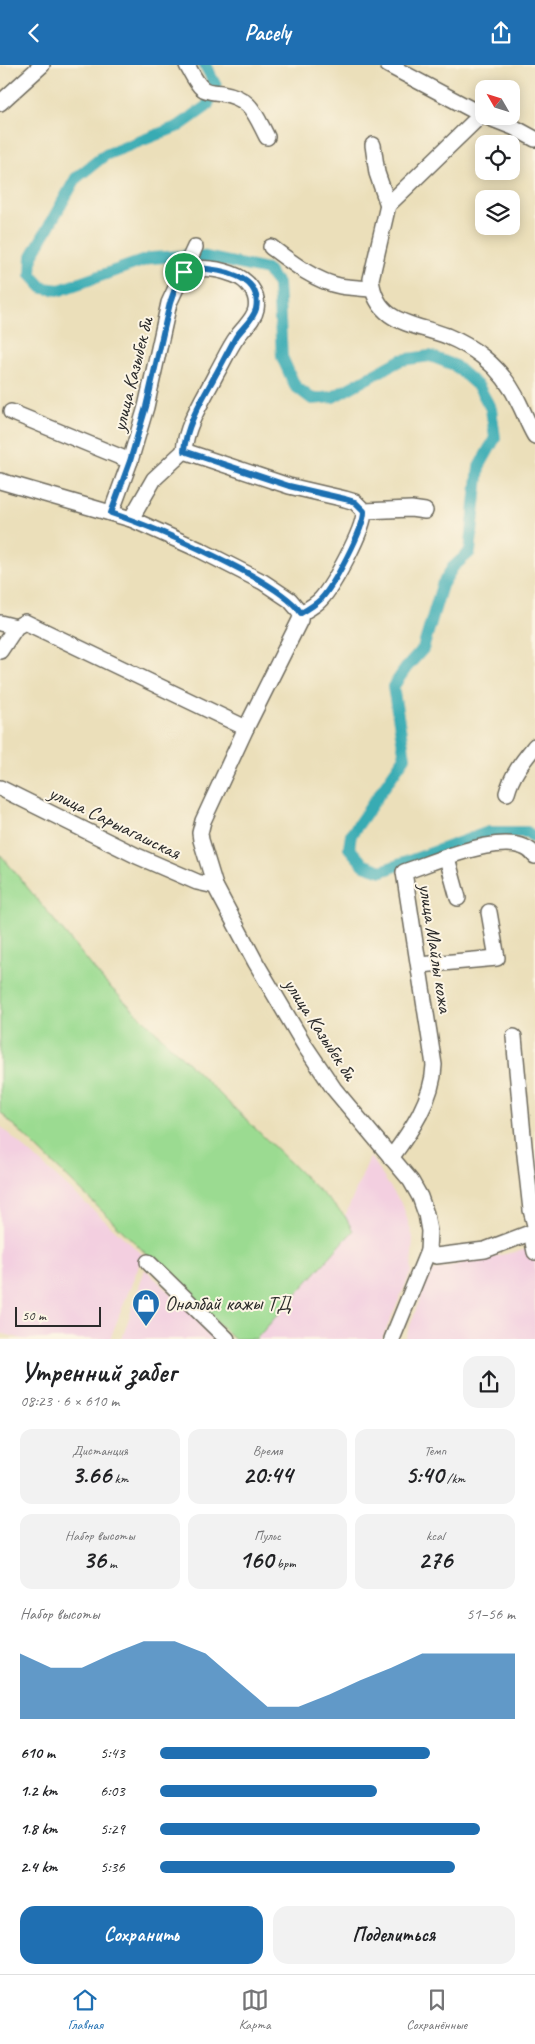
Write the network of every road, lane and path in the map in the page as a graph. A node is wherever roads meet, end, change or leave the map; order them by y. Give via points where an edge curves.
1 (42, 65) edge
2 (187, 65) edge
3 (388, 65) edge
4 (0, 103) edge
5 (475, 112) edge
6 (475, 123) edge
7 (508, 125) edge
8 (267, 137) dead end
9 (535, 139) edge
10 (373, 145) dead end
11 (388, 205) junction
12 (195, 247) dead end
13 (271, 247) dead end
14 (186, 267) junction
15 (372, 289) junction
16 (11, 412) dead end
17 (535, 436) edge
18 (184, 451) junction
19 (130, 461) junction
20 (0, 481) edge
21 (364, 511) junction
22 (425, 511) dead end
23 (111, 513) junction
24 (131, 519) junction
25 (301, 613) junction
26 (0, 623) edge
27 (16, 627) junction
28 (0, 651) edge
29 (246, 728) junction
30 (535, 746) edge
31 (0, 788) edge
32 (507, 793) dead end
33 (535, 856) edge
34 (447, 858) junction
35 (215, 886) junction
36 (458, 898) dead end
37 (489, 912) dead end
38 (420, 965) junction
39 (514, 1037) dead end
40 (391, 1158) junction
41 (535, 1225) edge
42 (535, 1231) edge
43 (535, 1235) edge
44 (428, 1251) junction
45 (535, 1252) edge
46 (148, 1262) dead end
47 (227, 1339) edge
48 (392, 1339) edge

1 - 4 street
2 - 8 street via 205,91 234,95 246,101
3 - 5 street
6 - 11 street
7 - 9 street
10 - 11 street via 377,173
11 - 15 street via 371,279
12 - 14 street, улица Казыбек би
13 - 15 street via 329,283
14 - 18 street via 213,269 238,276 255,294 256,305 192,421
14 - 19 street, улица Казыбек би via 170,303
15 - 17 street via 387,313 397,320 447,336 483,357 508,385
16 - 19 street
18 - 21 street via 289,486 355,502
18 - 24 street via 154,479
19 - 23 street, улица Казыбек би
20 - 23 street
21 - 22 street
21 - 25 street via 362,525 338,573 321,599
23 - 24 street
24 - 25 street via 264,582 290,600
25 - 29 street, улица Казыбек би
26 - 27 street
27 - 28 street
27 - 29 street via 25,623
29 - 35 street, улица Казыбек би via 200,833
30 - 32 street via 510,780
31 - 35 street, улица Сарыагашская via 137,856 197,882
33 - 34 street, улица Майлы кожа via 519,844 504,843
34 - 36 street
34 - 38 street, улица Майлы кожа via 404,871
35 - 40 street, улица Казыбек би via 305,1046 334,1089
37 - 38 street via 497,958
38 - 40 street, улица Майлы кожа via 433,1077 416,1120
39 - 41 street
40 - 44 street, улица Казыбек би via 420,1197 429,1231
42 - 44 street via 485,1250 436,1256
43 - 45 street
44 - 48 street, улица Казыбек би
46 - 47 street

